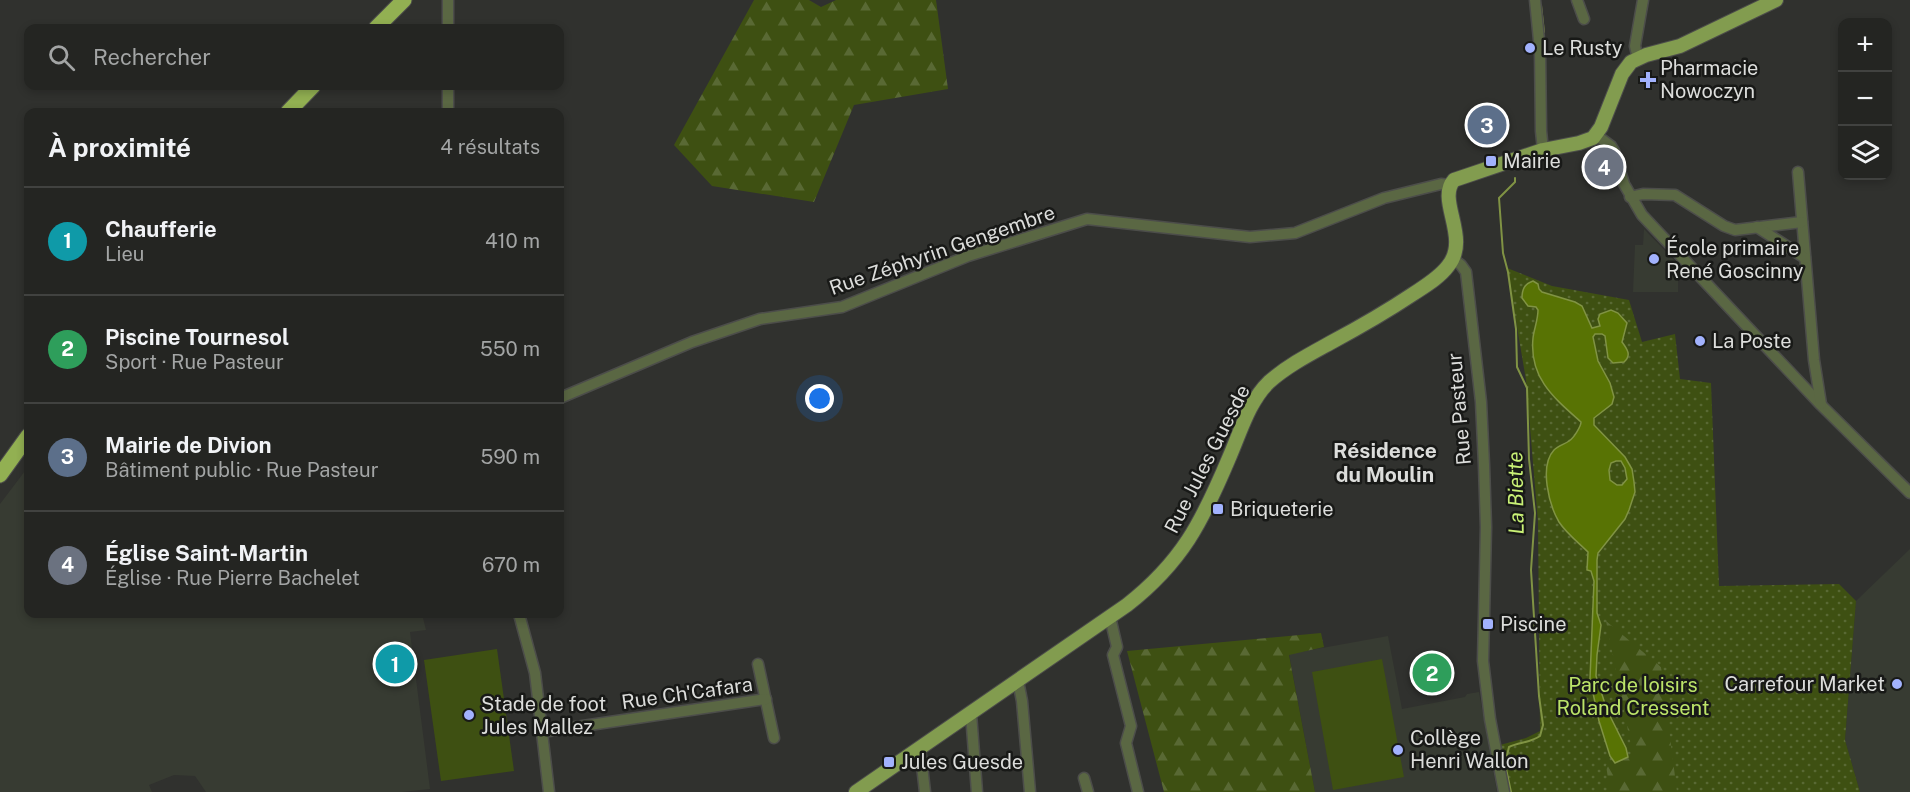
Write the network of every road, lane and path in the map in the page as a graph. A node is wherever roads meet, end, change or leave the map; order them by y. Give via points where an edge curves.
1 (395, 0) edge
2 (404, 0) edge
3 (448, 0) edge
4 (1534, 0) edge
5 (1577, 0) edge
6 (1643, 0) edge
7 (1776, 0) edge
8 (1584, 19) dead end
9 (372, 24) edge
10 (380, 24) edge
11 (448, 24) edge
12 (1638, 59) junction
13 (309, 90) edge
14 (317, 90) edge
15 (448, 90) edge
16 (292, 108) edge
17 (301, 108) edge
18 (448, 108) edge
19 (1596, 135) junction
20 (1543, 150) junction
21 (1798, 172) dead end
22 (1450, 185) junction
23 (1630, 197) junction
24 (1802, 222) junction
25 (1757, 227) junction
26 (1805, 258) junction
27 (1453, 259) junction
28 (564, 396) edge
29 (1821, 405) junction
30 (24, 442) edge
31 (0, 475) edge
32 (1910, 493) edge
33 (1110, 617) junction
34 (520, 618) edge
35 (758, 664) dead end
36 (1018, 681) junction
37 (766, 699) junction
38 (970, 714) junction
39 (542, 732) junction
40 (774, 738) dead end
41 (920, 748) junction
42 (1084, 778) dead end
43 (871, 787) edge
44 (549, 792) edge
45 (856, 792) edge
46 (926, 792) edge
47 (977, 792) edge
48 (1030, 792) edge
49 (1088, 792) edge
50 (1138, 792) edge
51 (1504, 792) edge

1 - 9 highway
2 - 10 highway
3 - 11 street
4 - 20 street
5 - 8 street
6 - 12 street via 1635,46
7 - 12 main road via 1680,46
12 - 19 main road via 1626,68
13 - 16 highway
14 - 17 highway
15 - 18 street
19 - 20 main road via 1579,143
19 - 23 street via 1614,151
20 - 22 main road via 1454,180
21 - 24 street
22 - 27 main road via 1449,200 1458,243
22 - 28 street, Rue Zéphyrin Gengembre via 1384,198 1294,233 1250,237 1087,219 968,256 842,307 760,320 692,342
23 - 25 street via 1675,195 1730,229
23 - 29 street via 1641,215
24 - 25 street
24 - 26 street
25 - 26 street
26 - 29 street
27 - 33 main road, Rue Jules Guesde via 1436,278 1401,302 1269,382 1247,415 1206,513 1187,545 1159,578
27 - 51 street, Rue Pasteur via 1466,273 1480,402 1486,527 1483,661
29 - 32 street
30 - 31 highway
33 - 36 main road, Rue Jules Guesde
33 - 50 street via 1117,647 1113,655 1131,726 1126,743
34 - 39 street via 532,658
35 - 37 street, Rue Ch'Cafara
36 - 38 main road, Rue Jules Guesde
36 - 48 street
37 - 39 street, Rue Ch'Cafara
37 - 40 street, Rue Ch'Cafara
38 - 41 main road, Rue Jules Guesde
38 - 47 street
39 - 44 street
41 - 43 main road, Rue Jules Guesde
41 - 46 street
42 - 49 street
43 - 45 main road, Rue Jules Guesde

